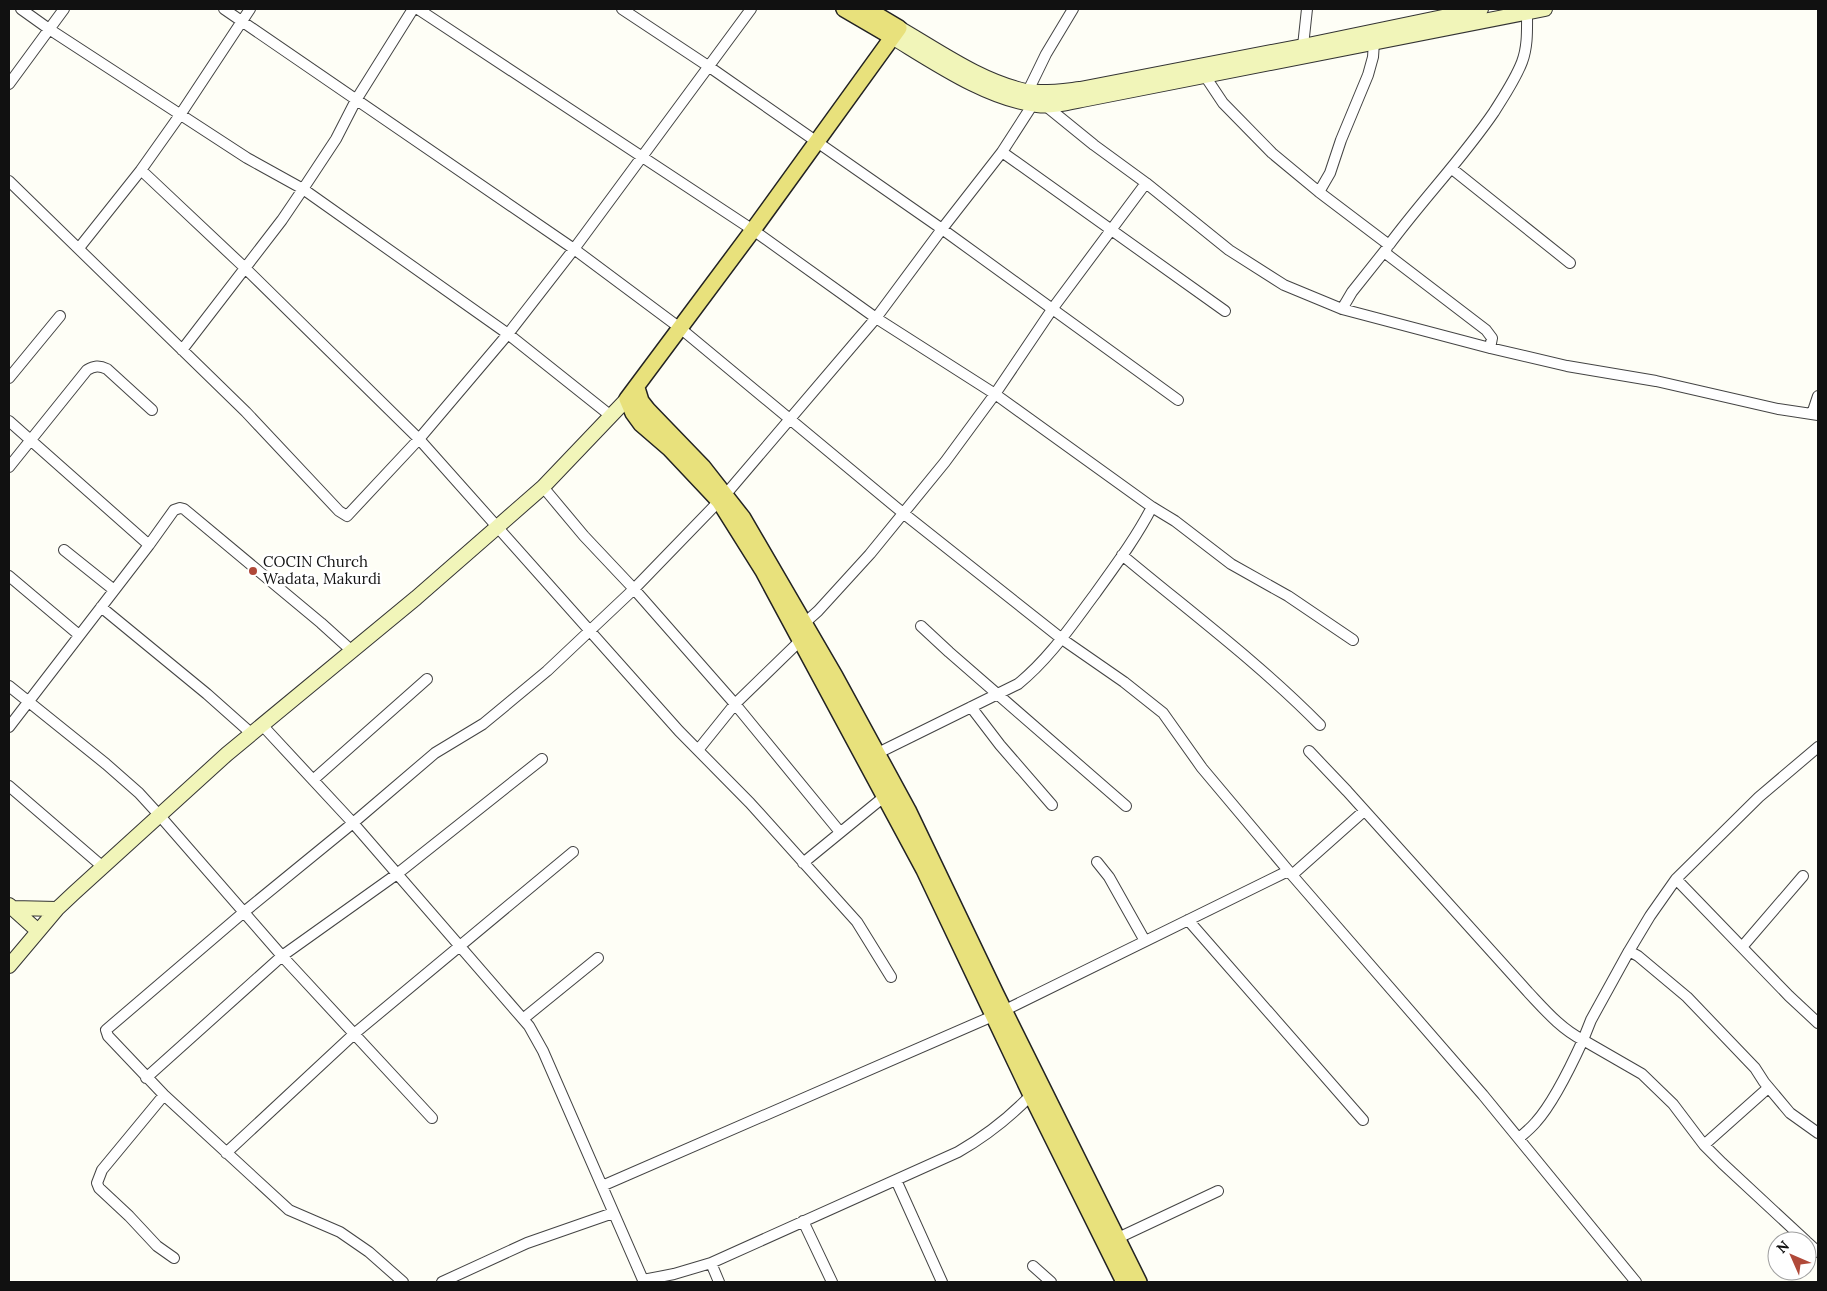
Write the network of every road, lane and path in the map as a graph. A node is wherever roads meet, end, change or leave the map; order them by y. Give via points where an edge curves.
1 (21, 9) edge
2 (64, 9) edge
3 (224, 9) edge
4 (250, 9) edge
5 (413, 9) edge
6 (418, 9) edge
7 (622, 9) edge
8 (751, 9) edge
9 (844, 9) edge
10 (867, 9) edge
11 (1073, 9) edge
12 (1307, 9) edge
13 (1481, 9) edge
14 (1544, 9) edge
15 (1527, 12) junction
16 (242, 21) junction
17 (49, 29) junction
18 (878, 29) junction
19 (898, 36) junction
20 (1374, 42) junction
21 (1303, 46) junction
22 (876, 61) junction
23 (708, 66) junction
24 (1205, 76) junction
25 (9, 84) edge
26 (356, 100) junction
27 (1036, 100) junction
28 (180, 115) junction
29 (816, 142) junction
30 (1002, 152) junction
31 (643, 157) junction
32 (1451, 168) junction
33 (142, 170) junction
34 (9, 180) edge
35 (1146, 183) junction
36 (303, 189) junction
37 (1318, 192) junction
38 (942, 229) junction
39 (753, 230) junction
40 (1110, 230) junction
41 (79, 248) junction
42 (1387, 248) junction
43 (574, 249) junction
44 (1570, 263) dead end
45 (244, 267) junction
46 (1053, 308) junction
47 (1226, 310) dead end
48 (1342, 310) junction
49 (60, 316) dead end
50 (876, 318) junction
51 (680, 328) junction
52 (508, 334) junction
53 (1490, 348) junction
54 (182, 350) junction
55 (9, 378) edge
56 (632, 393) junction
57 (995, 394) junction
58 (1818, 396) edge
59 (1178, 400) dead end
60 (152, 410) dead end
61 (1815, 414) edge
62 (611, 416) junction
63 (790, 418) junction
64 (9, 421) edge
65 (419, 439) junction
66 (29, 441) junction
67 (9, 467) edge
68 (543, 488) junction
69 (722, 498) junction
70 (1152, 507) junction
71 (904, 513) junction
72 (496, 527) junction
73 (149, 545) junction
74 (64, 550) dead end
75 (1122, 555) junction
76 (9, 576) edge
77 (634, 589) junction
78 (114, 590) junction
79 (101, 607) junction
80 (921, 626) dead end
81 (590, 631) junction
82 (802, 631) junction
83 (79, 635) junction
84 (1062, 639) junction
85 (1353, 640) dead end
86 (352, 651) junction
87 (427, 679) dead end
88 (9, 686) edge
89 (998, 694) junction
90 (28, 702) junction
91 (735, 704) junction
92 (971, 707) junction
93 (1320, 725) dead end
94 (9, 727) edge
95 (257, 729) junction
96 (1818, 747) edge
97 (698, 750) junction
98 (1309, 751) dead end
99 (878, 753) junction
100 (542, 759) dead end
101 (313, 780) junction
102 (9, 786) edge
103 (885, 796) junction
104 (1052, 806) dead end
105 (1126, 806) dead end
106 (1364, 811) junction
107 (160, 816) junction
108 (354, 823) junction
109 (840, 832) junction
110 (573, 852) dead end
111 (1097, 862) dead end
112 (803, 863) junction
113 (103, 867) junction
114 (1290, 873) junction
115 (397, 874) junction
116 (1802, 876) dead end
117 (1676, 880) junction
118 (11, 906) edge
119 (57, 909) junction
120 (244, 912) junction
121 (1188, 920) junction
122 (38, 931) junction
123 (1145, 941) junction
124 (461, 947) junction
125 (1742, 947) junction
126 (1629, 951) junction
127 (282, 956) junction
128 (598, 958) dead end
129 (9, 966) edge
130 (891, 977) dead end
131 (999, 1013) junction
132 (523, 1019) junction
133 (1818, 1023) edge
134 (354, 1034) junction
135 (1584, 1040) junction
136 (146, 1078) junction
137 (1768, 1088) junction
138 (164, 1095) junction
139 (1031, 1095) junction
140 (432, 1118) dead end
141 (1363, 1120) dead end
142 (1818, 1133) edge
143 (1519, 1138) junction
144 (1704, 1146) junction
145 (226, 1153) junction
146 (896, 1180) junction
147 (602, 1186) junction
148 (1218, 1191) dead end
149 (613, 1213) junction
150 (803, 1221) junction
151 (1796, 1231) edge
152 (1118, 1238) junction
153 (174, 1258) dead end
154 (711, 1263) junction
155 (1033, 1266) dead end
156 (643, 1281) edge
157 (403, 1282) edge
158 (442, 1282) edge
159 (719, 1282) edge
160 (832, 1282) edge
161 (942, 1282) edge
162 (1051, 1282) edge
163 (1124, 1282) edge
164 (1139, 1282) edge
165 (1636, 1282) edge

1 - 17 street
2 - 17 street
3 - 16 street
4 - 16 street
5 - 26 street
6 - 31 street
7 - 23 street
8 - 23 street
9 - 18 main road
10 - 19 main road
11 - 27 street via 1046,54
12 - 21 street
13 - 21 street
14 - 15 street
15 - 20 street
15 - 32 street via 1526,48 1510,88
16 - 26 street
16 - 28 street
17 - 25 street
17 - 28 street
18 - 19 main road
18 - 22 main road
19 - 22 main road
19 - 27 street
20 - 24 street
20 - 37 street via 1368,75 1330,173
21 - 27 street via 1054,92
22 - 29 main road
23 - 29 street
23 - 31 street
24 - 27 street via 1087,99
24 - 37 street via 1223,103 1272,153
26 - 36 street via 336,139
26 - 43 street
27 - 30 street
27 - 35 street
28 - 33 street
28 - 36 street
29 - 38 street
29 - 39 main road
30 - 38 street
30 - 40 street
31 - 39 street
31 - 43 street
32 - 42 street
32 - 44 street
33 - 41 street
33 - 45 street
34 - 41 street
35 - 40 street
35 - 48 street via 1229,250 1261,271 1284,285
36 - 45 street
36 - 52 street
37 - 42 street
38 - 46 street
38 - 50 street
39 - 50 street
39 - 51 main road
40 - 46 street
40 - 47 street
41 - 54 street
42 - 48 street
42 - 53 street via 1486,330 1492,338
43 - 51 street
43 - 52 street
45 - 54 street
45 - 65 street
46 - 57 street
46 - 59 street
48 - 53 street
49 - 55 street
50 - 57 street
50 - 63 street
51 - 56 main road
51 - 63 street
52 - 62 street
52 - 65 street
53 - 61 street
54 - 65 street via 346,517
56 - 62 street
56 - 69 main road via 703,467
57 - 70 street
57 - 71 street
58 - 61 street
60 - 66 street via 107,370 94,366 86,370
62 - 68 street
63 - 69 street
63 - 71 street
64 - 66 street
65 - 72 street
66 - 67 street
66 - 73 street
68 - 72 street
68 - 77 street
69 - 77 street
69 - 82 main road via 744,518
70 - 75 street
70 - 85 street via 1231,564 1288,596
71 - 82 street
71 - 84 street
72 - 81 street
72 - 86 street
73 - 78 street
73 - 86 street via 174,510 184,509
74 - 78 street
75 - 84 street
75 - 93 street via 1250,659
76 - 83 street
77 - 81 street
77 - 91 street
78 - 79 street
79 - 83 street
79 - 95 street via 207,694
80 - 89 street
81 - 97 street
81 - 108 street via 483,724 435,753
82 - 91 street
82 - 99 main road
82 - 103 main road
83 - 90 street
84 - 89 street via 1033,672
84 - 114 street via 1163,713 1202,768
86 - 95 street
87 - 101 street
88 - 90 street
89 - 92 street
89 - 105 street
90 - 94 street
90 - 107 street via 106,764
91 - 97 street
91 - 109 street
92 - 99 street
92 - 104 street
95 - 101 street
95 - 107 street
96 - 117 street via 1759,797
97 - 112 street
98 - 106 street
99 - 131 main road via 908,810
100 - 115 street
101 - 108 street
102 - 113 street
103 - 109 street
103 - 131 main road
106 - 114 street
106 - 135 street via 1528,992 1570,1033
107 - 113 street
107 - 120 street
108 - 115 street
108 - 120 street
109 - 112 street
110 - 124 street
111 - 123 street
112 - 130 street via 857,922
113 - 119 street
114 - 121 street
114 - 143 street
115 - 124 street
115 - 127 street
116 - 125 street
117 - 125 street
117 - 126 street
118 - 119 street
118 - 122 street
119 - 122 street
120 - 127 street
120 - 136 street via 108,1026 108,1036
121 - 123 street
121 - 141 street
122 - 129 street
123 - 131 street
124 - 132 street
124 - 134 street
125 - 133 street
126 - 135 street via 1591,1020
126 - 137 street via 1687,997 1755,1068
127 - 134 street
127 - 136 street
128 - 132 street
131 - 139 main road
131 - 147 street
131 - 152 main road
132 - 147 street via 543,1051
134 - 140 street
134 - 145 street
135 - 143 street via 1543,1113
135 - 144 street via 1642,1074 1673,1104
136 - 138 street
137 - 142 street via 1790,1113
137 - 144 street
138 - 145 street
138 - 153 street via 102,1170 97,1183 149,1238
139 - 146 street via 975,1142
139 - 163 main road
143 - 165 street
144 - 151 street
145 - 157 street via 289,1210 340,1232
146 - 150 street
146 - 161 street
147 - 149 street
148 - 152 street
149 - 156 street
149 - 158 street via 527,1243
150 - 154 street
150 - 160 street
152 - 164 main road
154 - 156 street
154 - 159 street
155 - 162 street

